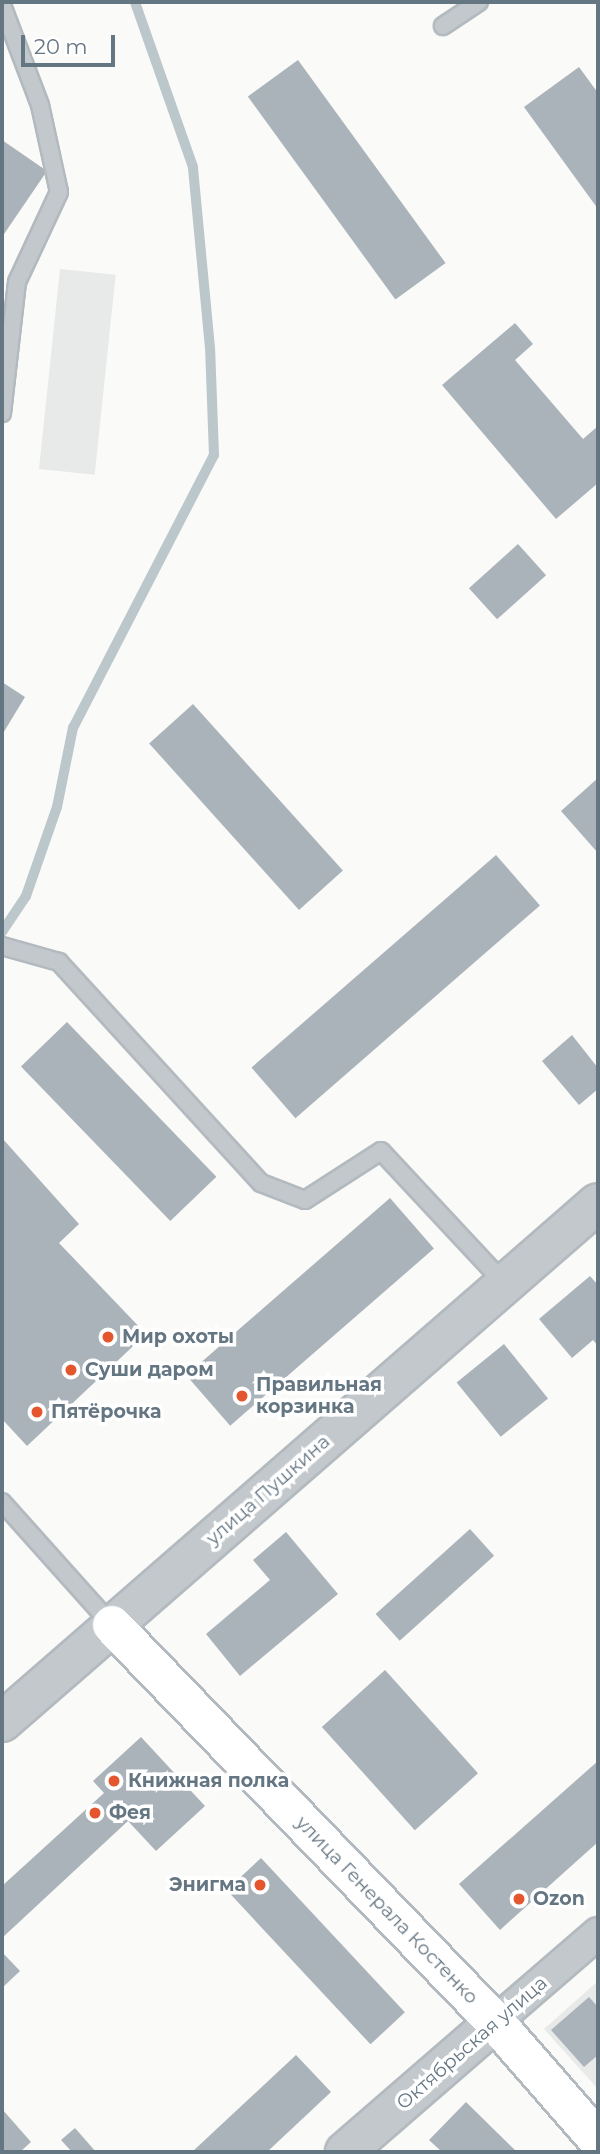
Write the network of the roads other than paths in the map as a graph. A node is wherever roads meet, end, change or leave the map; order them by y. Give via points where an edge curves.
1 (479, 2) edge
2 (2, 5) edge
3 (443, 26) dead end
4 (2, 413) edge
5 (2, 946) edge
6 (598, 1203) edge
7 (505, 1284) junction
8 (2, 1502) edge
9 (113, 1625) junction
10 (2, 1722) edge
11 (598, 1933) edge
12 (495, 2022) junction
13 (598, 2140) edge
14 (345, 2152) edge

1 - 3 lane
2 - 4 lane via 40,105 59,192 17,282
5 - 7 lane via 59,962 261,1183 305,1200 382,1151
6 - 7 street, улица Пушкина
7 - 9 street, улица Пушкина
8 - 9 lane
9 - 10 street, улица Пушкина
9 - 12 main road, улица Генерала Костенко
11 - 12 street, Октябрьская улица
12 - 13 main road, улица Генерала Костенко
12 - 14 street, Октябрьская улица

